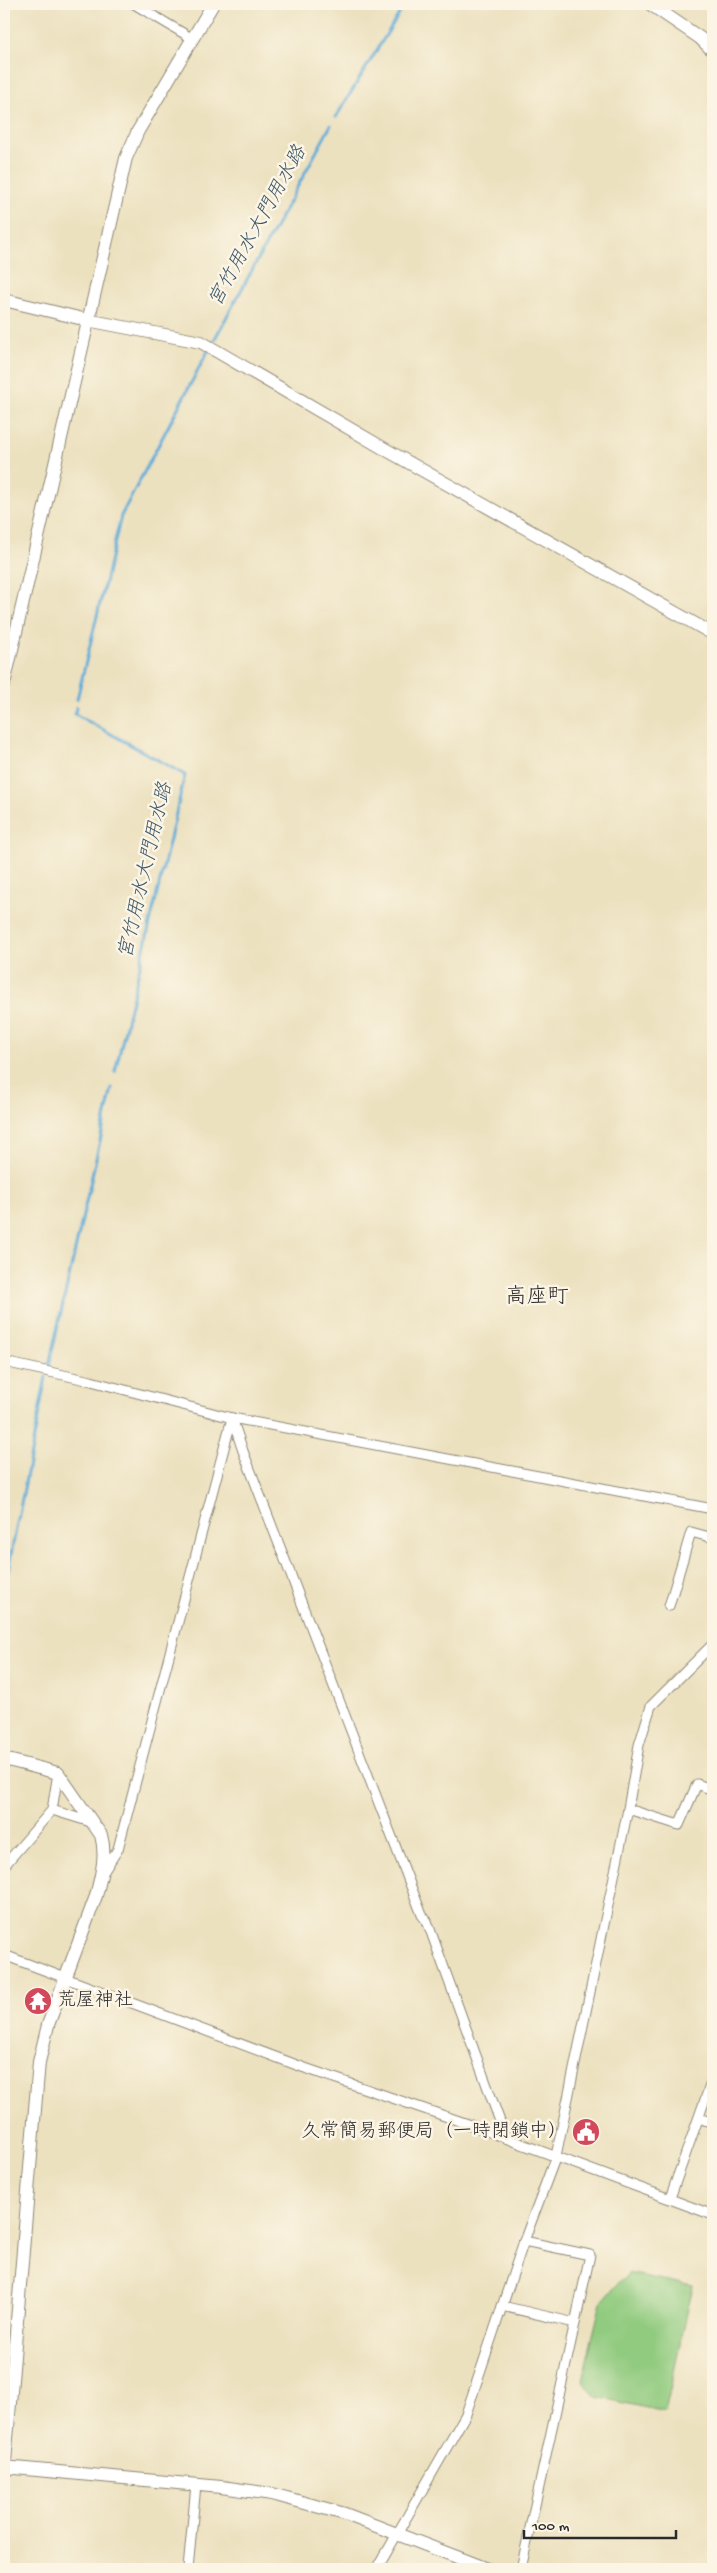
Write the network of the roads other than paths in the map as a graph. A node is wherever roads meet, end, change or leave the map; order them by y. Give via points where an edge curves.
1 (134, 4) edge
2 (213, 4) edge
3 (650, 4) edge
4 (193, 39) junction
5 (713, 51) edge
6 (4, 300) edge
7 (87, 320) junction
8 (713, 634) edge
9 (4, 684) edge
10 (4, 1362) edge
11 (232, 1418) junction
12 (713, 1509) edge
13 (713, 1538) edge
14 (669, 1606) dead end
15 (713, 1644) edge
16 (4, 1758) edge
17 (58, 1773) junction
18 (713, 1790) edge
19 (628, 1809) junction
20 (52, 1810) junction
21 (94, 1823) junction
22 (4, 1866) edge
23 (102, 1875) junction
24 (4, 1955) edge
25 (64, 1979) junction
26 (713, 2077) edge
27 (699, 2118) junction
28 (713, 2123) edge
29 (506, 2138) junction
30 (556, 2156) junction
31 (670, 2198) junction
32 (713, 2215) edge
33 (524, 2241) junction
34 (502, 2306) junction
35 (576, 2323) junction
36 (4, 2469) edge
37 (196, 2485) junction
38 (398, 2534) junction
39 (188, 2569) edge
40 (377, 2569) edge
41 (488, 2569) edge
42 (521, 2569) edge

1 - 4 street
2 - 4 street
3 - 5 street via 700,38
4 - 7 street via 138,131 126,158
6 - 7 street
7 - 8 street via 201,342
7 - 9 street
10 - 11 street
11 - 12 street
11 - 23 street via 118,1849
11 - 29 street via 418,1906 427,1921
13 - 14 street via 691,1532
15 - 19 street via 651,1706 639,1745
16 - 17 street
17 - 20 street
17 - 21 street
18 - 19 street via 697,1784 679,1825
19 - 30 street
20 - 21 street
20 - 22 street
21 - 23 street via 104,1847
23 - 25 street
24 - 25 street
25 - 29 street
25 - 36 street via 48,2025 40,2062
26 - 27 street
27 - 28 street
27 - 31 street
29 - 30 street
30 - 31 street
30 - 33 street
31 - 32 street
33 - 34 street
33 - 35 street via 590,2255
34 - 35 street
34 - 38 street via 466,2414
35 - 42 street
36 - 37 street
37 - 38 street via 272,2494 308,2502
37 - 39 street
38 - 40 street
38 - 41 street

